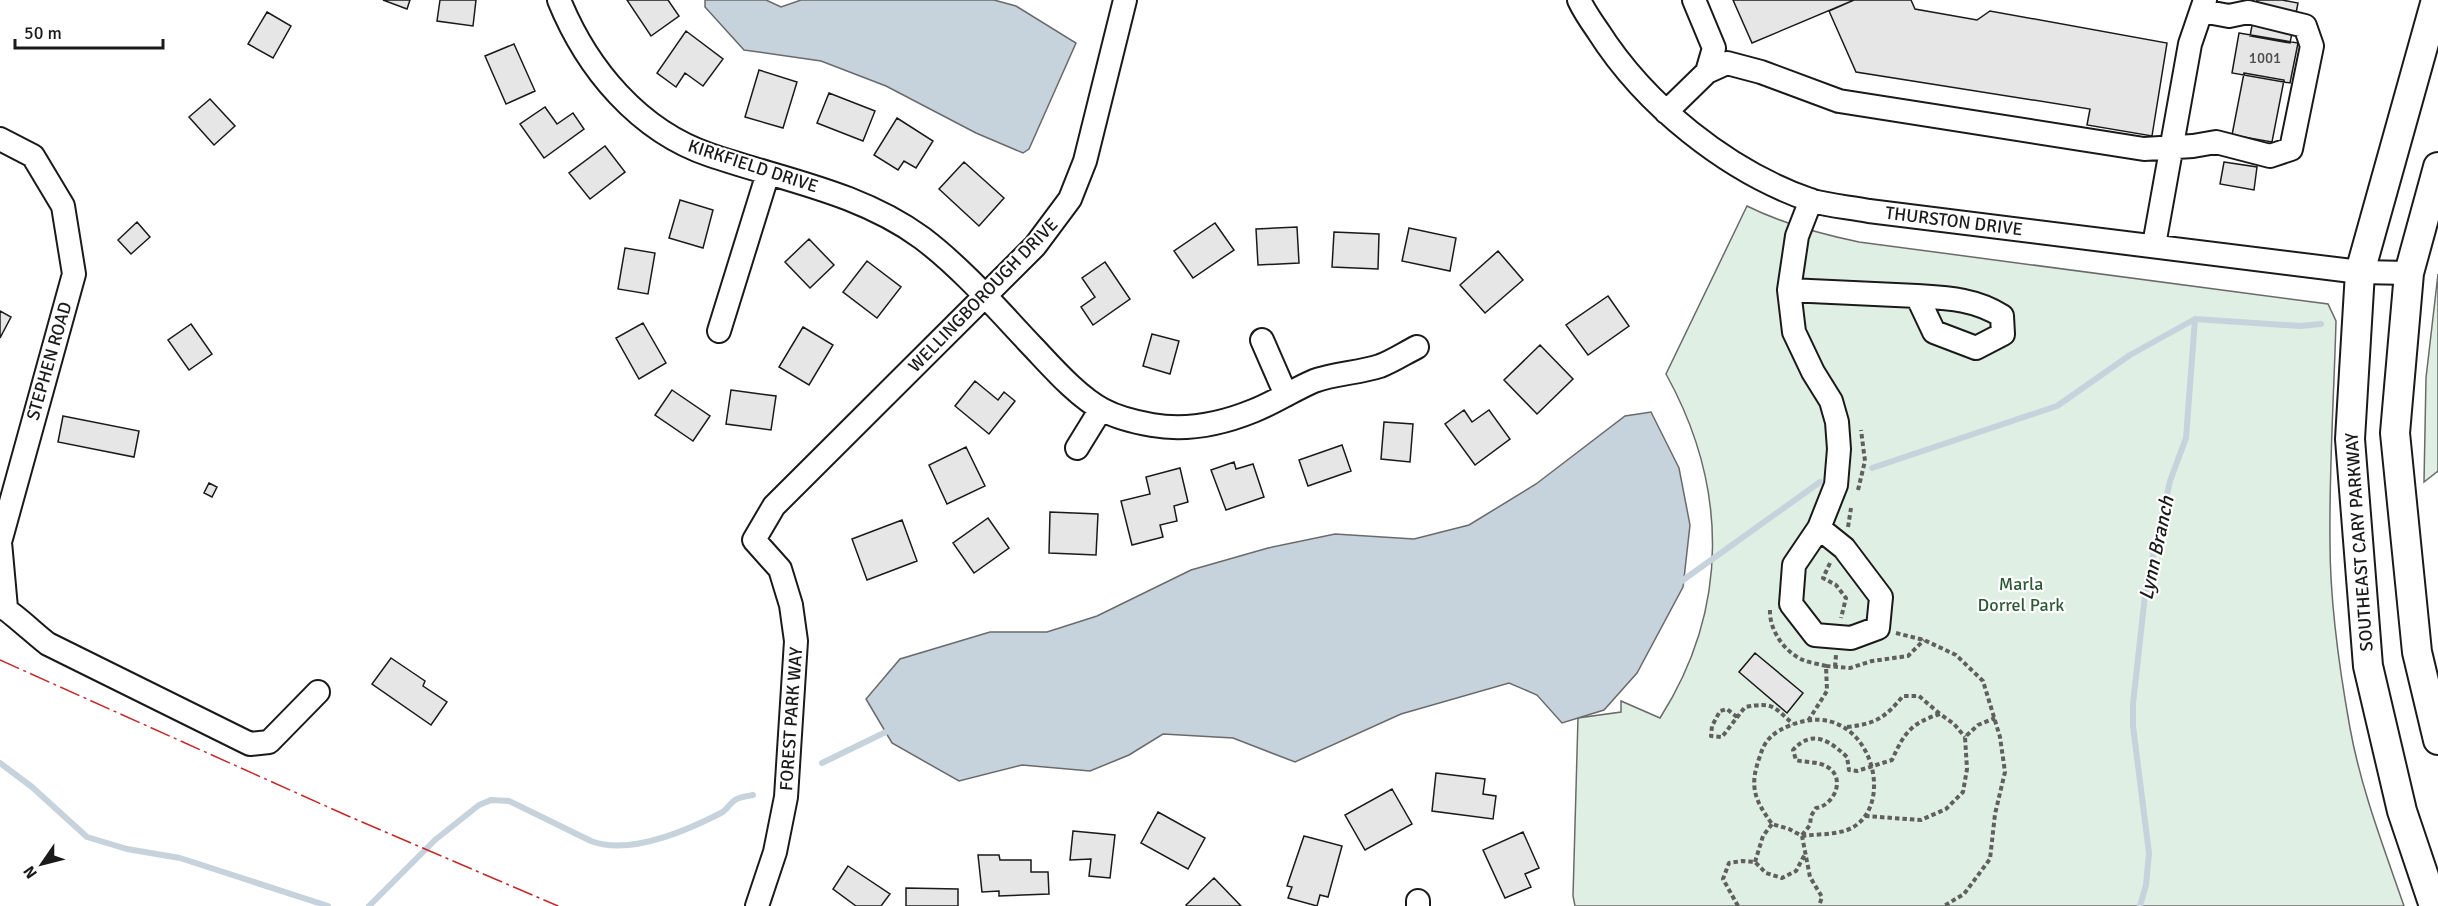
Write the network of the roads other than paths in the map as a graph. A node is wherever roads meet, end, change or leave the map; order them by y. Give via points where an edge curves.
1 (559, 0) edge
2 (1125, 0) edge
3 (1579, 0) edge
4 (1694, 0) edge
5 (2436, 0) edge
6 (2203, 6) edge
7 (1707, 72) junction
8 (1666, 112) junction
9 (0, 140) edge
10 (2172, 146) junction
11 (2438, 167) edge
12 (768, 173) junction
13 (1811, 200) junction
14 (2154, 245) junction
15 (2360, 272) junction
16 (2409, 273) junction
17 (1789, 290) junction
18 (983, 295) junction
19 (1917, 296) dead end
20 (719, 331) dead end
21 (1262, 340) dead end
22 (1417, 347) dead end
23 (1286, 395) junction
24 (1101, 409) junction
25 (1077, 448) dead end
26 (1819, 528) junction
27 (754, 540) joint
28 (3, 608) edge
29 (318, 692) dead end
30 (2438, 740) edge
31 (757, 906) edge
32 (2434, 906) edge

1 - 12 street, KIRKFIELD DRIVE via 583,48 603,76 650,124 708,155
2 - 18 street, WELLINGBOROUGH DRIVE via 1085,161 1070,199 1035,246
3 - 8 street, THURSTON DRIVE via 1616,60
4 - 7 street via 1714,48
5 - 15 main road, SOUTHEAST CARY PARKWAY
6 - 10 street via 2190,44
6 - 10 street via 2229,16 2248,12 2305,26 2312,46 2291,149 2270,156 2216,142
7 - 8 street
7 - 10 street via 1727,63 1839,101 2144,149
8 - 13 street, THURSTON DRIVE via 1735,162
9 - 28 street, STEPHEN ROAD via 33,156 63,206 74,274 0,542
10 - 14 street
11 - 16 main road
12 - 18 street, KIRKFIELD DRIVE via 855,200 891,217 923,240
12 - 20 street
13 - 14 street, THURSTON DRIVE via 1869,211
13 - 17 street via 1797,236
14 - 15 street, THURSTON DRIVE
15 - 16 street, THURSTON DRIVE
15 - 32 main road, SOUTHEAST CARY PARKWAY via 2350,439 2368,666 2402,811
16 - 30 main road via 2395,433 2417,652
17 - 19 street
17 - 26 street via 1794,332 1831,401 1837,422 1836,485
18 - 24 street, KIRKFIELD DRIVE via 1053,367
18 - 27 street, WELLINGBOROUGH DRIVE via 774,506
21 - 23 street
22 - 23 street, KIRKFIELD DRIVE via 1379,366 1314,381
23 - 24 street, KIRKFIELD DRIVE via 1254,411 1176,429 1127,420
24 - 25 street
26 - 26 street via 1844,548 1881,597 1878,628 1851,638 1815,635 1791,604 1794,565
27 - 31 street, FOREST PARK WAY via 780,569 796,641 786,797 775,852
28 - 29 street via 48,644 250,744 269,742

